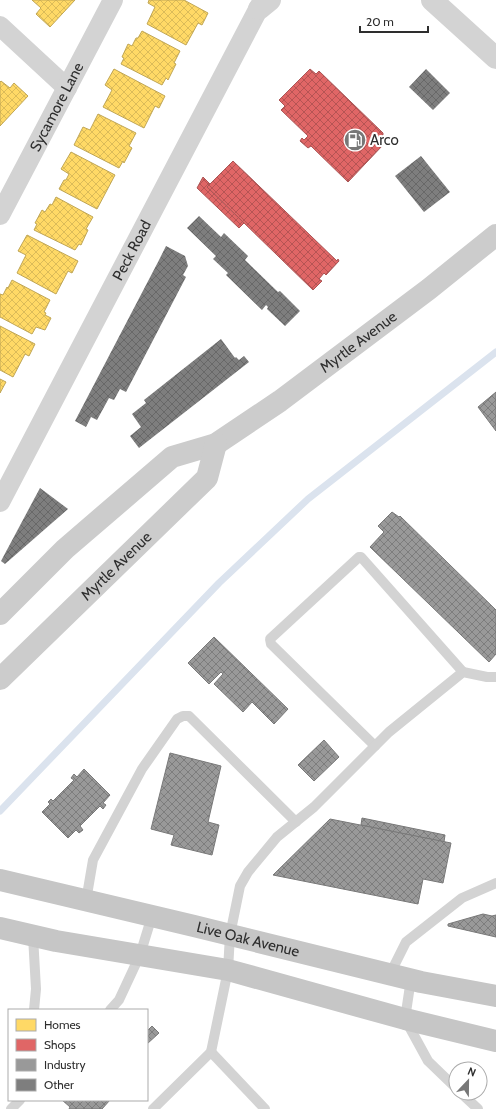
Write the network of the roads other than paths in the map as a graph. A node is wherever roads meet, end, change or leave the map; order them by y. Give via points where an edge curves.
1 (114, 0) edge
2 (434, 1) edge
3 (264, 3) edge
4 (0, 26) edge
5 (496, 58) edge
6 (67, 88) junction
7 (0, 215) edge
8 (496, 235) edge
9 (216, 444) junction
10 (0, 502) edge
11 (0, 614) edge
12 (463, 672) junction
13 (496, 677) edge
14 (0, 679) edge
15 (375, 746) junction
16 (296, 822) junction
17 (0, 880) edge
18 (496, 883) edge
19 (86, 901) junction
20 (152, 916) junction
21 (0, 928) edge
22 (230, 935) junction
23 (33, 936) junction
24 (140, 955) junction
25 (228, 970) junction
26 (390, 974) junction
27 (411, 979) junction
28 (496, 996) edge
29 (34, 1009) edge
30 (111, 1009) edge
31 (405, 1018) junction
32 (496, 1041) edge
33 (211, 1052) junction
34 (448, 1081) edge
35 (19, 1101) edge
36 (470, 1101) edge
37 (11, 1109) edge
38 (153, 1109) edge
39 (265, 1109) edge
40 (478, 1109) edge

1 - 6 street, Sycamore Lane
2 - 5 street
3 - 10 street, Peck Road
4 - 6 street
6 - 7 street, Sycamore Lane
8 - 9 main road, Myrtle Avenue via 325,368
9 - 11 main road, Myrtle Avenue via 172,457 65,549
9 - 14 main road, Myrtle Avenue via 207,478
12 - 13 lane
12 - 15 lane
12 - 15 lane via 362,557 359,557 270,641
15 - 16 lane
16 - 19 lane via 189,716 177,718 142,769 93,860
16 - 22 lane via 277,837 248,872 240,886
17 - 19 main road, Live Oak Avenue
18 - 26 lane via 462,898 406,942
19 - 20 main road, Live Oak Avenue
20 - 22 main road, Live Oak Avenue
20 - 24 lane
21 - 23 main road
22 - 25 lane
22 - 26 main road, Live Oak Avenue
23 - 24 main road
23 - 29 lane via 36,989
24 - 25 main road
24 - 30 lane via 119,1000
25 - 31 main road
25 - 33 lane
26 - 27 main road, Live Oak Avenue
27 - 28 main road, Live Oak Avenue
27 - 31 lane
31 - 32 main road
31 - 34 lane via 428,1062
33 - 38 lane
33 - 39 lane
35 - 37 lane
36 - 40 lane

